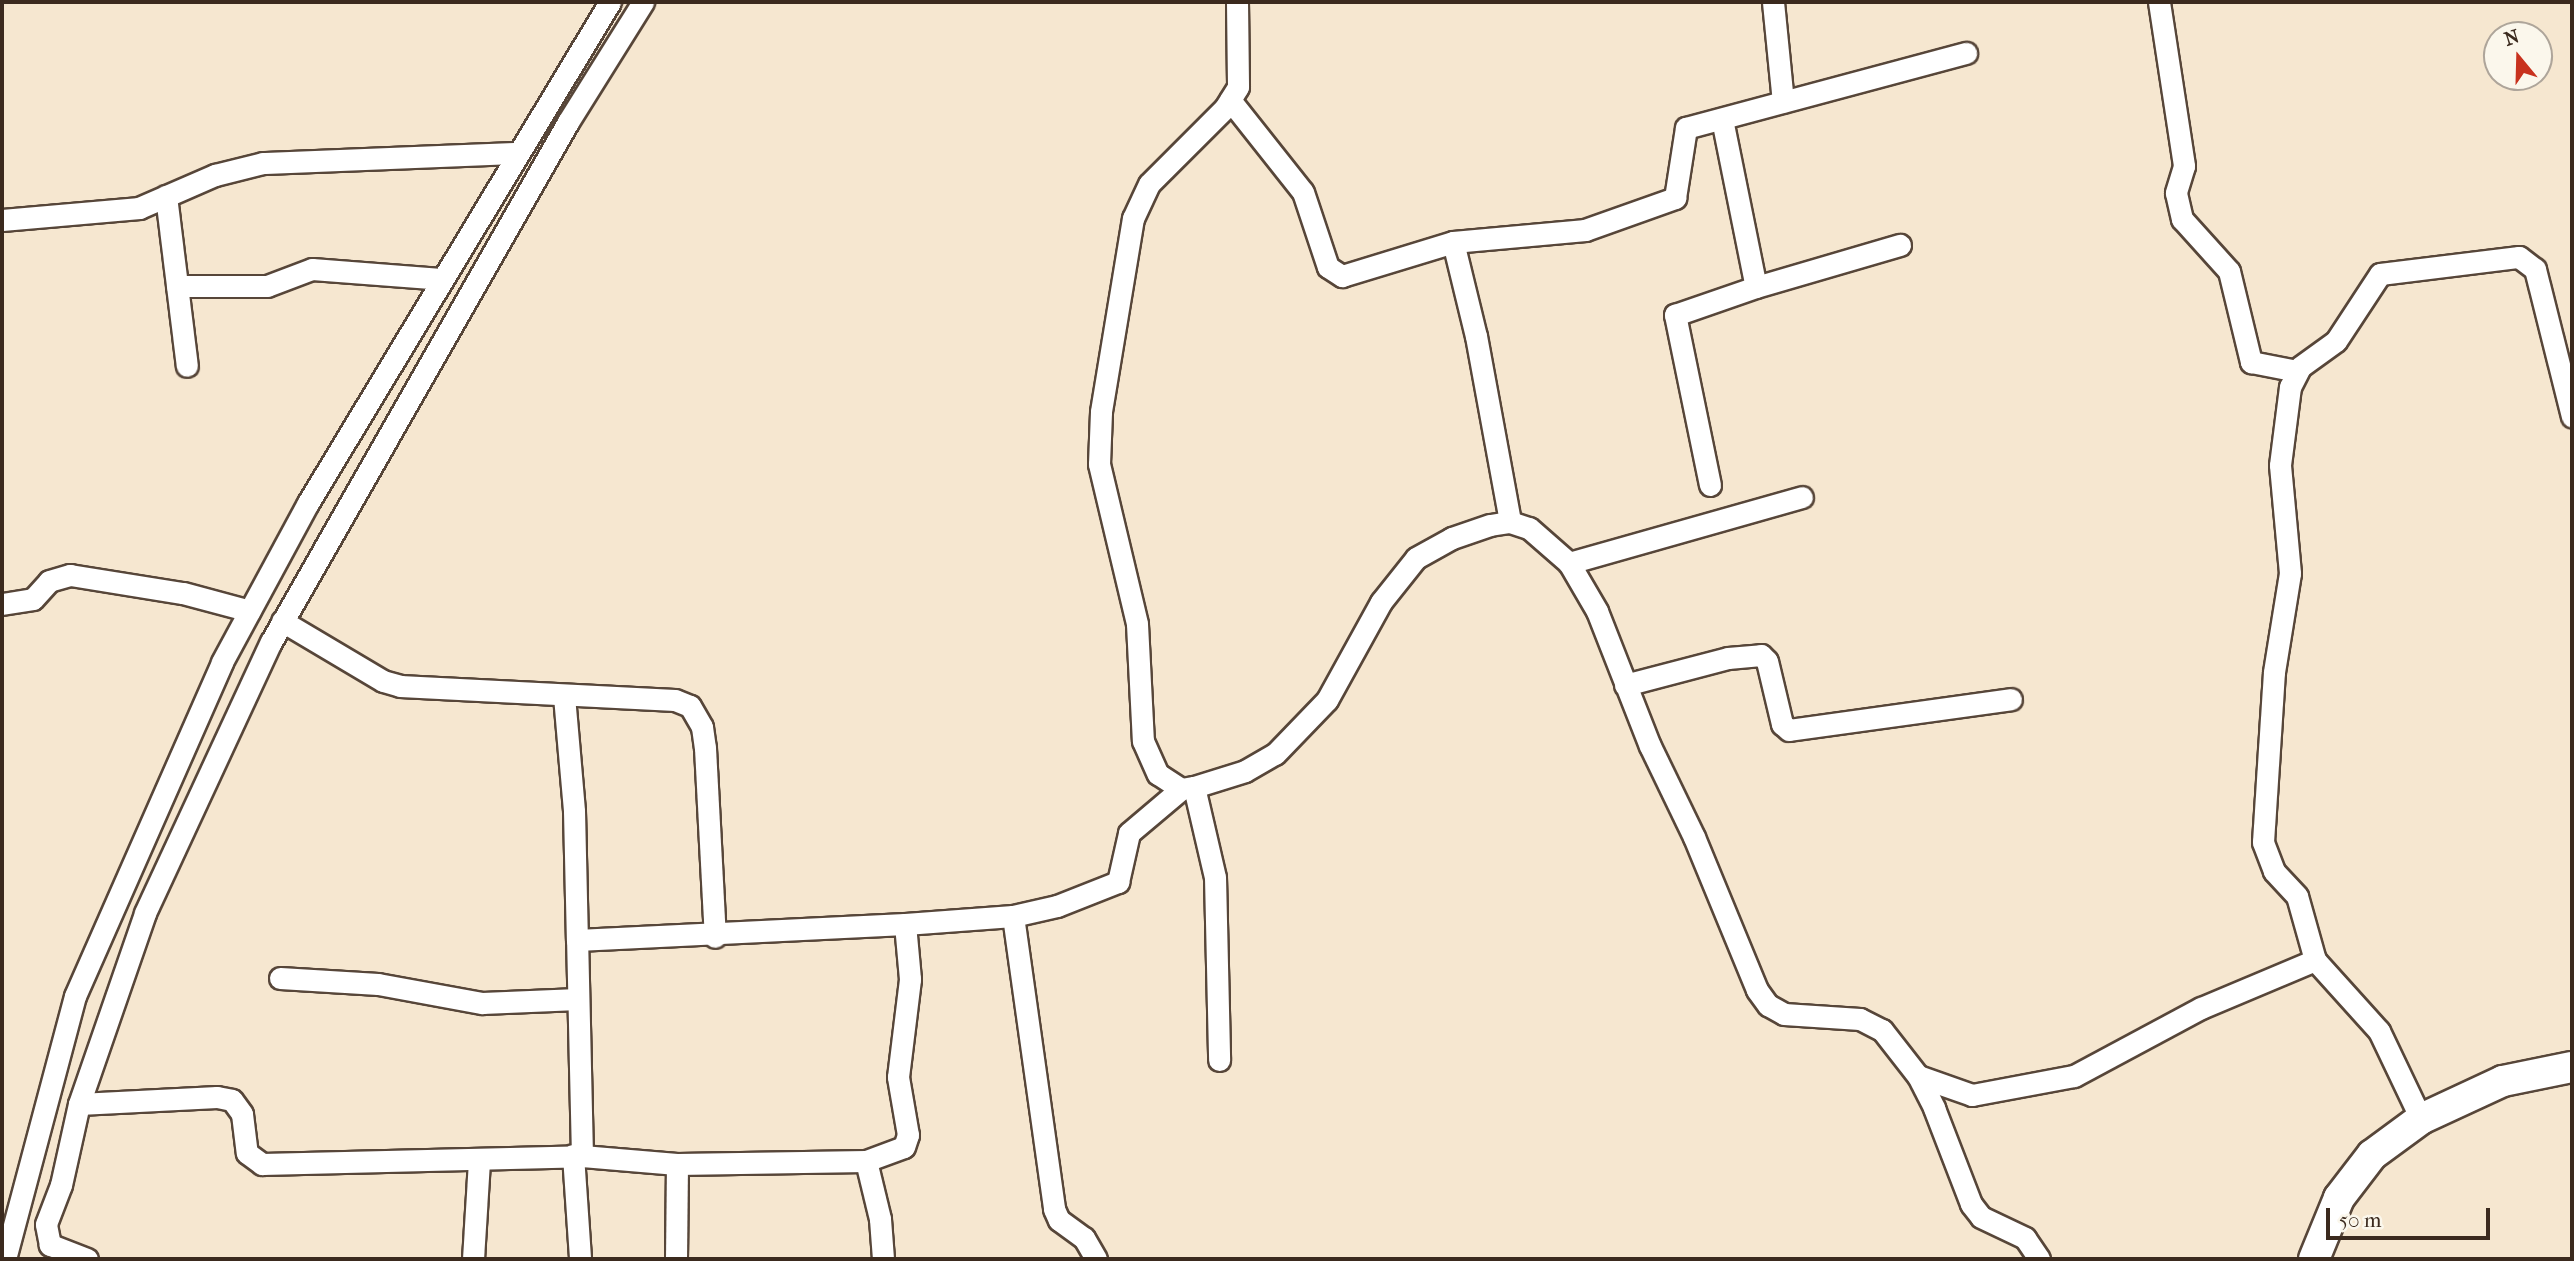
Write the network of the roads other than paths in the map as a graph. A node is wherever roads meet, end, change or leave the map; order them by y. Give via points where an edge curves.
1 (610, 2) edge
2 (643, 2) edge
3 (1237, 2) edge
4 (1773, 2) edge
5 (2158, 2) edge
6 (1966, 53) dead end
7 (1230, 100) junction
8 (1783, 102) junction
9 (1723, 118) junction
10 (516, 153) junction
11 (166, 196) junction
12 (2, 220) edge
13 (1452, 242) junction
14 (1900, 245) dead end
15 (441, 279) junction
16 (177, 286) junction
17 (1756, 287) junction
18 (187, 366) dead end
19 (2297, 371) junction
20 (2572, 416) edge
21 (1710, 485) dead end
22 (1801, 497) dead end
23 (1510, 522) junction
24 (1569, 563) junction
25 (2, 604) edge
26 (250, 611) junction
27 (282, 621) junction
28 (1625, 685) junction
29 (564, 696) junction
30 (2011, 699) dead end
31 (1187, 788) junction
32 (1013, 916) junction
33 (905, 924) junction
34 (715, 937) junction
35 (577, 940) junction
36 (2315, 960) junction
37 (280, 978) dead end
38 (578, 999) junction
39 (1219, 1060) dead end
40 (2572, 1067) edge
41 (1918, 1076) junction
42 (79, 1104) junction
43 (2421, 1119) junction
44 (578, 1155) junction
45 (479, 1160) junction
46 (866, 1161) junction
47 (677, 1164) junction
48 (47, 1237) junction
49 (5, 1259) edge
50 (41, 1259) edge
51 (87, 1259) edge
52 (473, 1259) edge
53 (580, 1259) edge
54 (676, 1259) edge
55 (883, 1259) edge
56 (1096, 1259) edge
57 (2039, 1259) edge
58 (2314, 1259) edge

1 - 10 street
2 - 27 street via 568,122
3 - 7 street via 1238,87
4 - 8 street
5 - 19 street via 2184,166 2176,193 2182,219 2229,271 2251,362
6 - 8 street
7 - 13 street via 1303,192 1334,274 1342,276
7 - 31 street via 1149,184 1140,200 1101,412 1099,464 1137,624 1143,741 1158,774
8 - 9 street
9 - 13 street via 1686,128 1675,198 1585,230
9 - 17 street
10 - 11 street via 263,163 237,167
10 - 15 street
11 - 12 street via 110,213
11 - 16 street
13 - 23 street via 1476,336
14 - 17 street
15 - 16 street via 312,269 267,286
15 - 26 street
16 - 18 street
17 - 21 street via 1675,315
19 - 20 street via 2336,341 2380,274 2519,257 2535,269
19 - 36 street via 2281,458 2290,573 2274,672 2263,842 2274,872 2298,896
22 - 24 street
23 - 24 street via 1549,541
23 - 31 street via 1451,538 1416,558 1381,602 1327,700 1300,732 1245,771
24 - 28 street via 1598,611
25 - 26 street via 33,599 49,581 71,575 157,588
26 - 49 street via 180,752 75,996
27 - 29 street via 383,681 400,686
27 - 42 street via 145,913
28 - 30 street via 1728,658 1761,655 1767,662 1782,724 1789,730
28 - 41 street via 1757,990 1768,1005 1784,1014 1860,1019 1882,1030
29 - 34 street via 676,700 690,706 698,717 705,748
29 - 35 street via 574,811
31 - 32 street via 1129,833 1118,882 1085,898
31 - 39 street via 1215,877
32 - 33 street
32 - 56 street via 1054,1209 1059,1220 1084,1238
33 - 34 street via 776,927
33 - 46 street via 910,979 898,1077 908,1135 904,1147 894,1154
34 - 35 street
35 - 38 street
36 - 41 street via 2201,1008 2074,1076 1972,1096
36 - 43 street via 2379,1031
37 - 38 street via 377,984 482,1003
38 - 44 street
40 - 43 street via 2503,1081
41 - 57 street via 1971,1204 1982,1217 2025,1238
42 - 45 street via 232,1100 242,1114 247,1153 262,1164
42 - 48 street
43 - 58 street via 2372,1156 2339,1198
44 - 45 street
44 - 47 street
44 - 53 street
45 - 52 street
46 - 47 street
46 - 55 street via 880,1219
47 - 54 street
48 - 50 street
48 - 51 street via 59,1252

